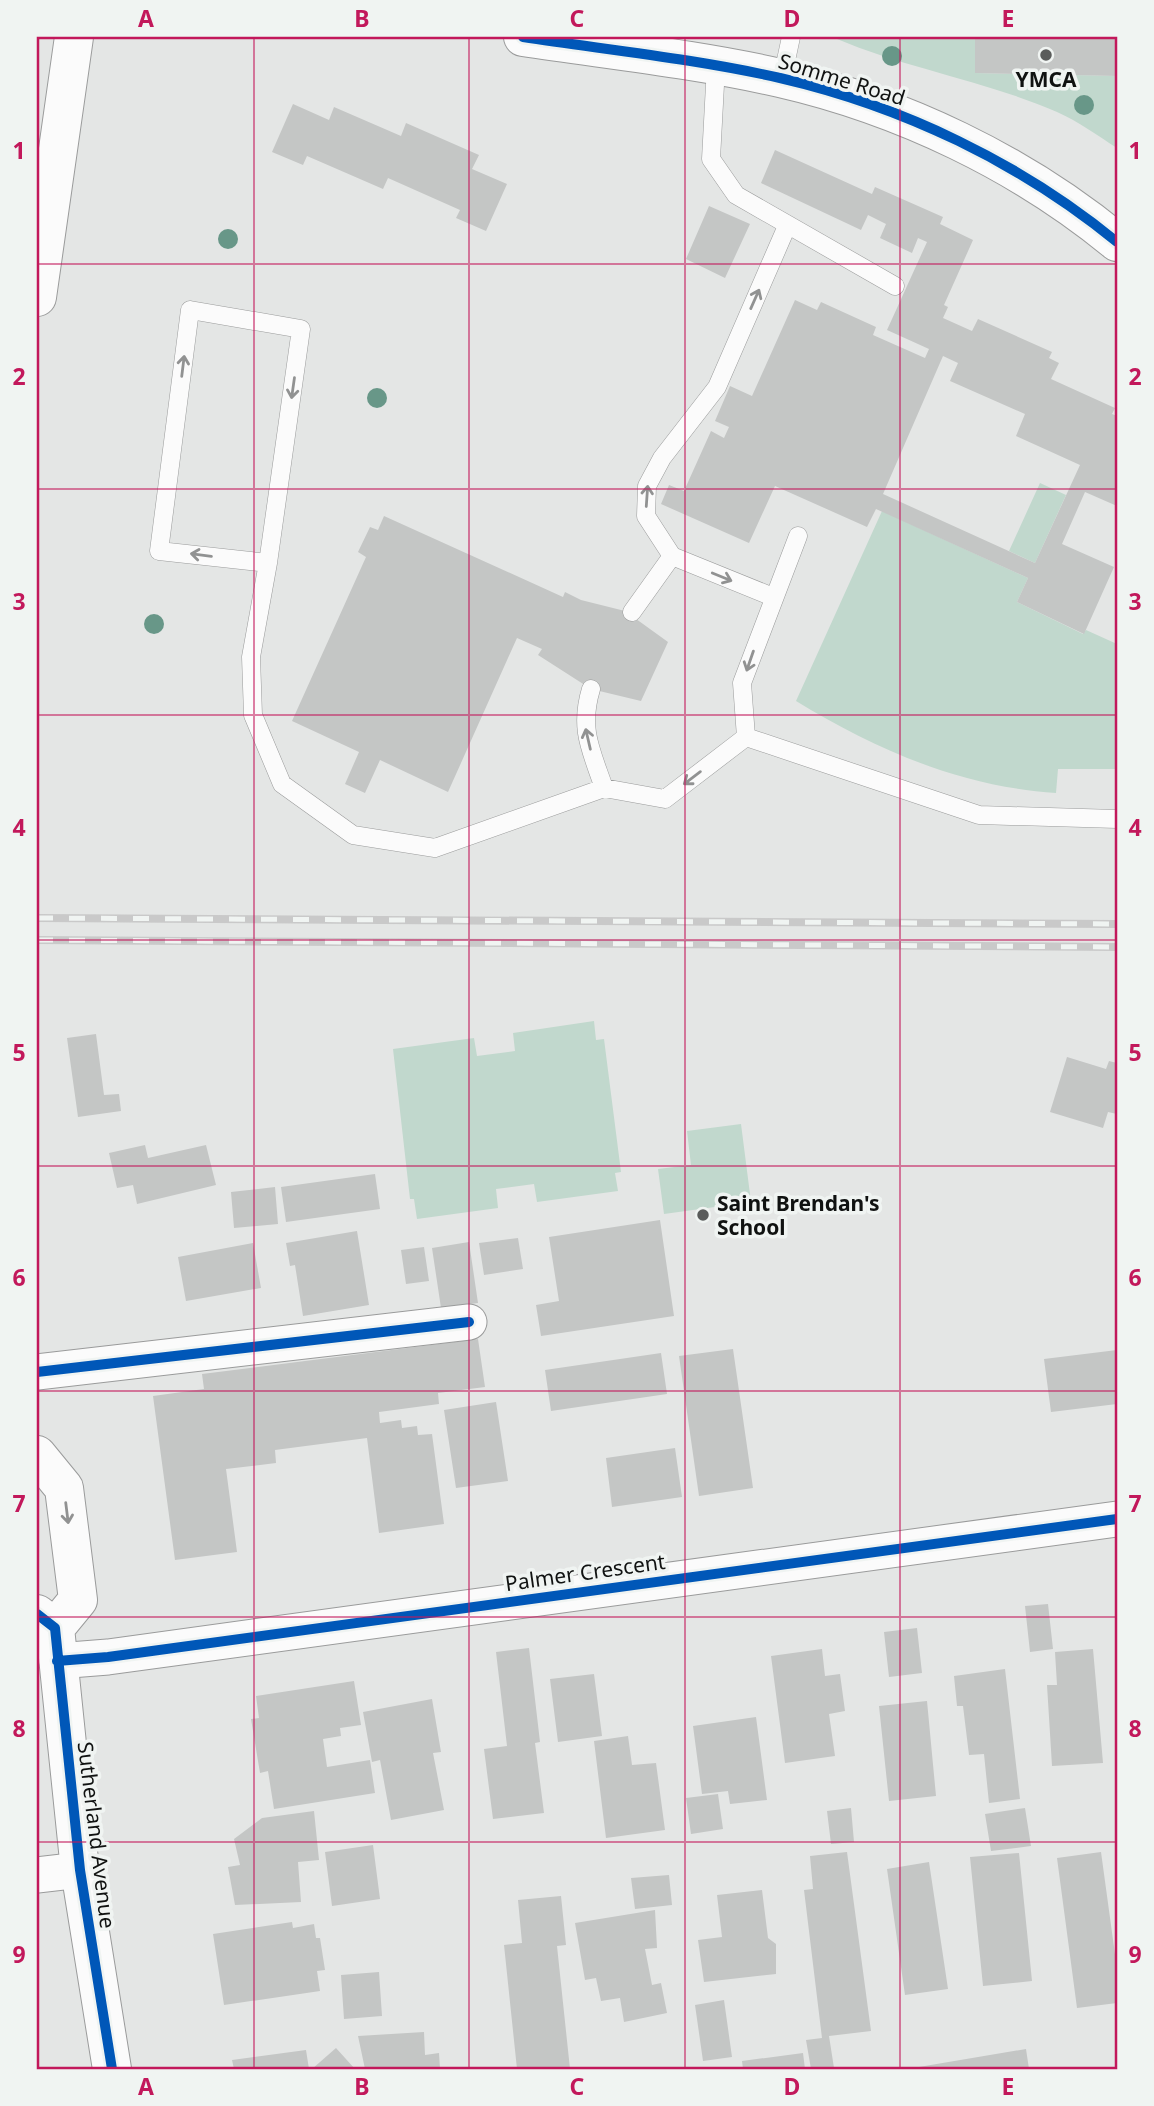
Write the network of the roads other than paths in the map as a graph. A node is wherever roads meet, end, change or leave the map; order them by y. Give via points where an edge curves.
1 (74, 37) edge
2 (523, 37) edge
3 (791, 37) edge
4 (716, 66) junction
5 (782, 79) junction
6 (787, 226) junction
7 (1117, 242) edge
8 (895, 286) dead end
9 (37, 297) edge
10 (798, 536) dead end
11 (672, 556) junction
12 (268, 564) junction
13 (773, 597) junction
14 (632, 612) dead end
15 (591, 689) dead end
16 (746, 737) junction
17 (604, 788) junction
18 (1117, 819) edge
19 (469, 1322) dead end
20 (37, 1372) edge
21 (37, 1455) edge
22 (1117, 1519) edge
23 (50, 1635) edge
24 (80, 1870) junction
25 (37, 1875) edge
26 (112, 2069) edge

1 - 9 street
2 - 4 street, Somme Road
3 - 5 lane
4 - 5 street, Somme Road
4 - 6 lane via 711,159 736,195
5 - 7 street, Somme Road via 872,106 969,146 1082,213
6 - 8 lane
11 -> 6 lane via 646,516 647,486 662,458 717,387
10 - 13 lane
11 -> 13 lane
11 - 14 lane
12 -> 12 lane via 159,551 190,310 301,329
12 - 17 lane via 251,657 253,715 282,784 353,835 435,848
13 -> 16 lane via 743,683
17 -> 15 lane via 586,738 584,713
16 -> 17 lane via 665,799
16 - 18 lane via 979,816
19 - 20 street
21 -> 23 street via 64,1488 78,1600
22 - 23 street, Palmer Crescent via 131,1654
23 - 24 street, Sutherland Avenue
24 - 25 street
24 - 26 street, Sutherland Avenue

